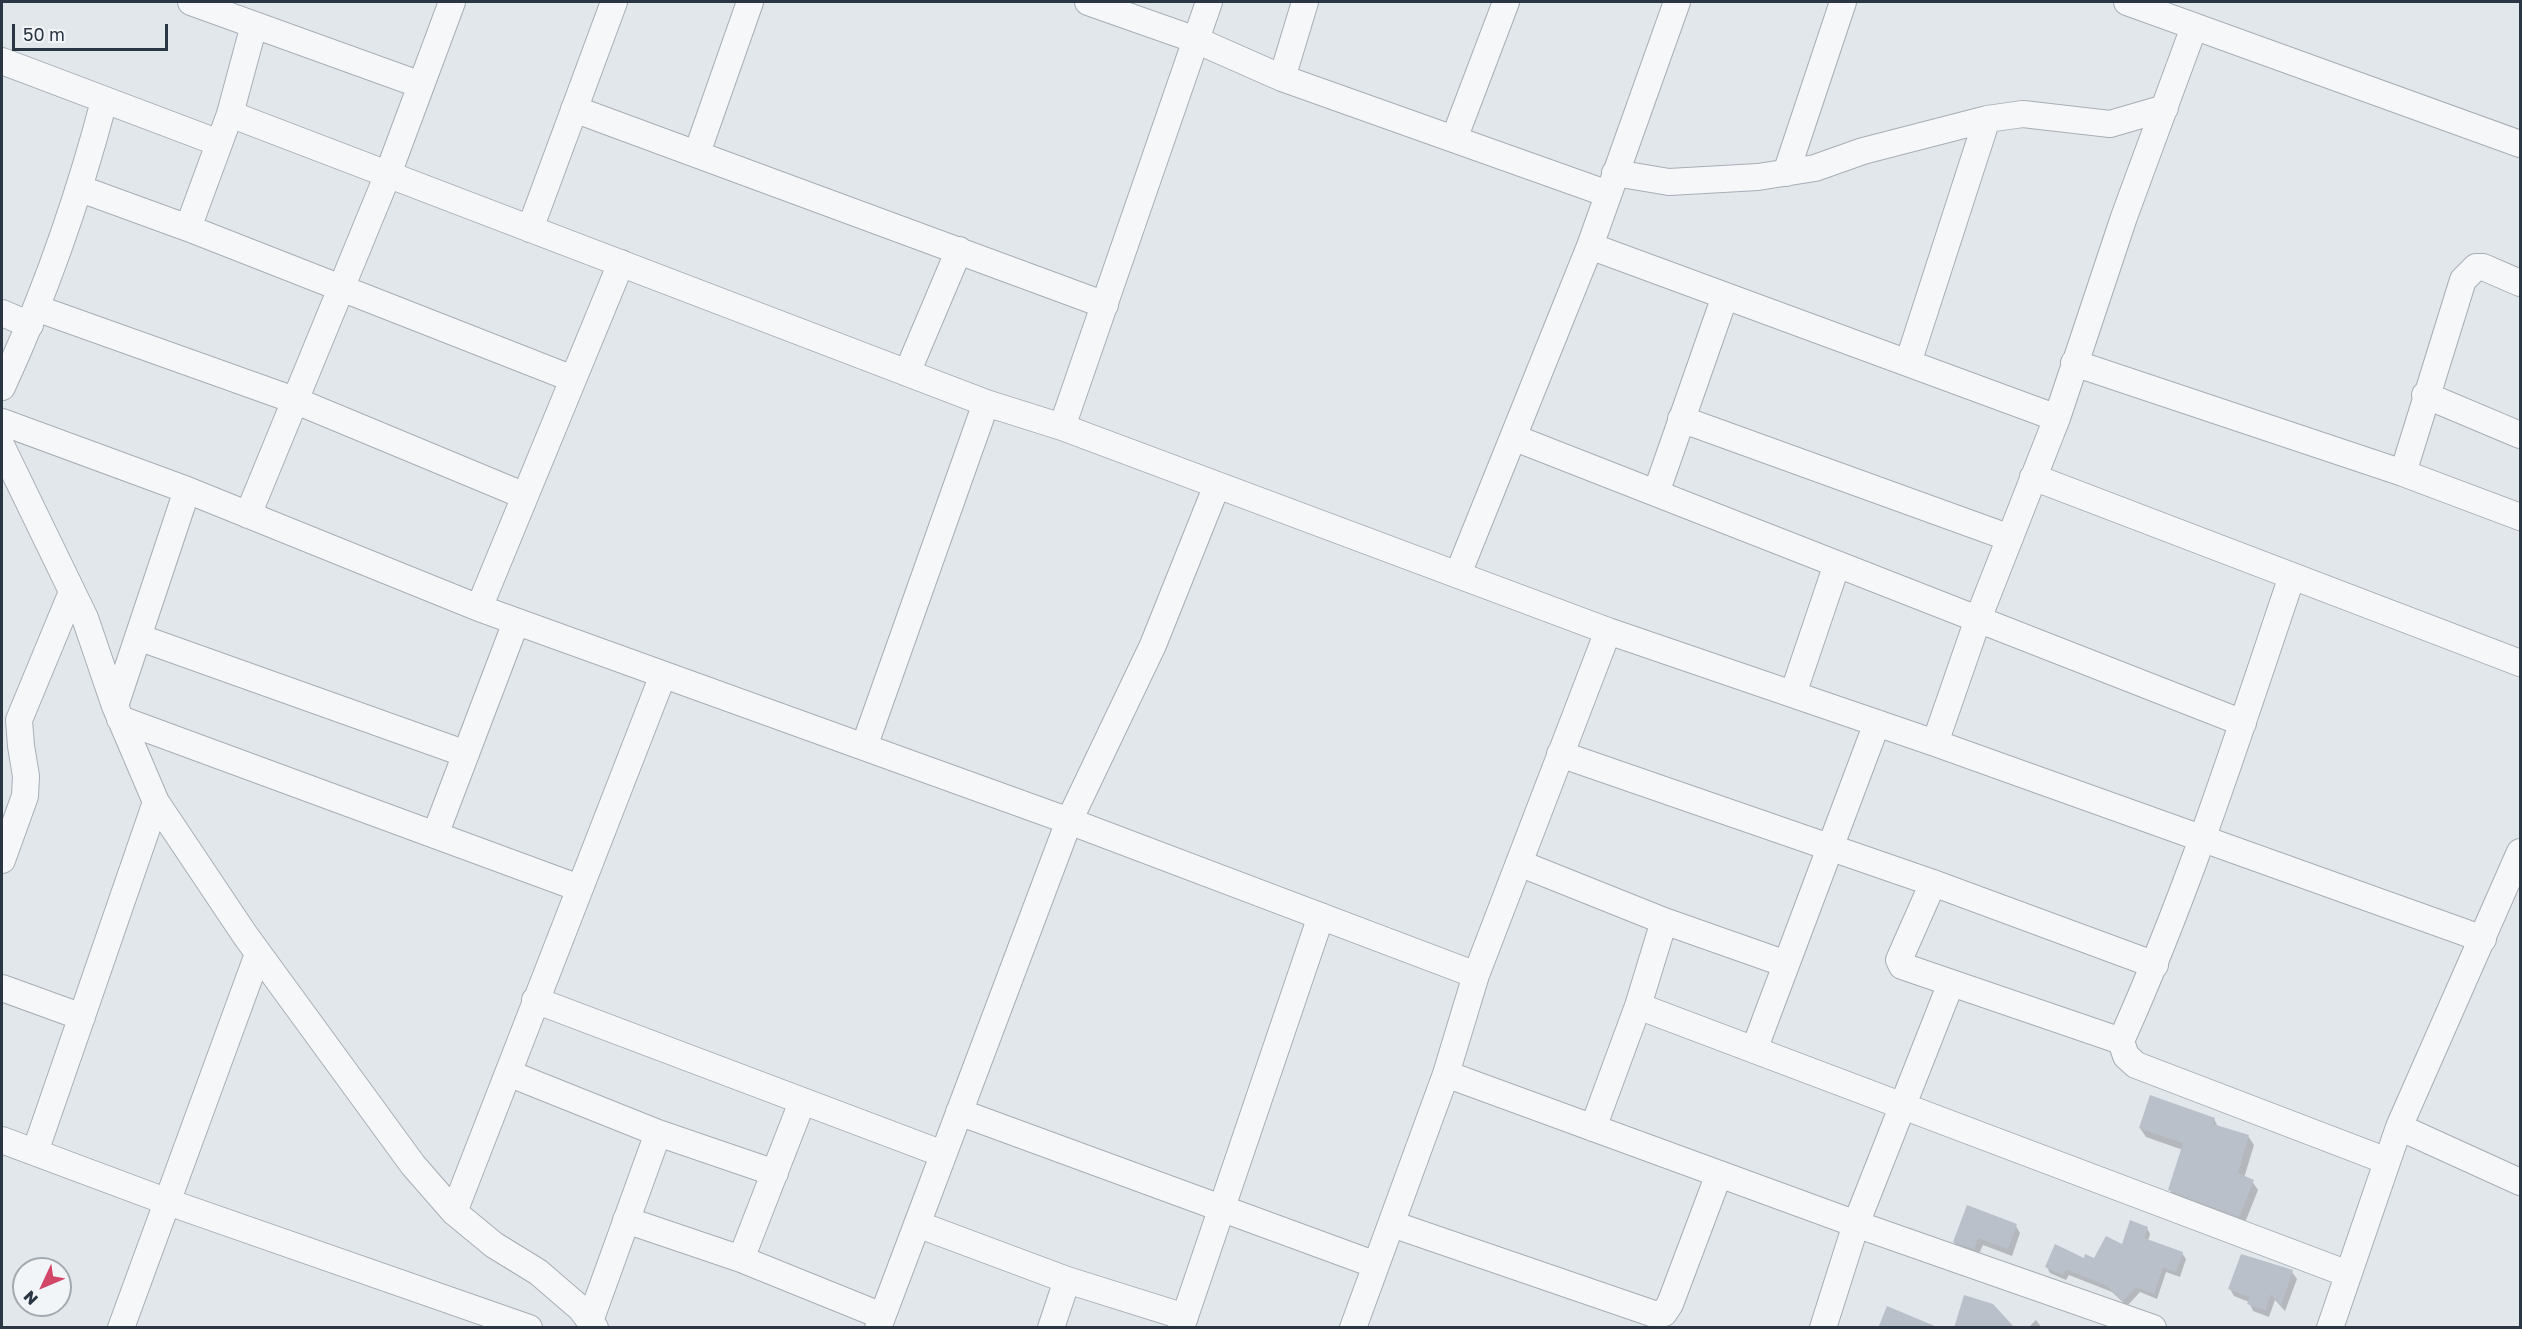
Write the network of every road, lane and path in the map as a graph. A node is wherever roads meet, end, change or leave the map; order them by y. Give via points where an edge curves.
1 (191, 2) edge
2 (452, 2) edge
3 (614, 2) edge
4 (1088, 2) edge
5 (1209, 2) edge
6 (1305, 2) edge
7 (1506, 2) edge
8 (1677, 2) edge
9 (1843, 2) edge
10 (2129, 2) edge
11 (746, 3) edge
12 (254, 24) junction
13 (2194, 27) junction
14 (1196, 40) junction
15 (2, 61) edge
16 (1282, 78) junction
17 (421, 85) junction
18 (104, 101) junction
19 (2164, 108) junction
20 (574, 109) junction
21 (230, 114) junction
22 (1987, 119) junction
23 (1454, 140) junction
24 (219, 142) junction
25 (2520, 144) edge
26 (697, 153) junction
27 (1786, 173) junction
28 (388, 174) junction
29 (1612, 183) junction
30 (81, 189) junction
31 (188, 228) junction
32 (530, 229) junction
33 (1590, 246) junction
34 (959, 250) junction
35 (621, 263) junction
36 (2520, 283) edge
37 (340, 290) junction
38 (1725, 296) junction
39 (1105, 304) junction
40 (2, 313) edge
41 (33, 316) junction
42 (1908, 363) junction
43 (2074, 363) junction
44 (908, 373) junction
45 (573, 380) junction
46 (2, 387) edge
47 (2425, 395) junction
48 (294, 400) junction
49 (986, 403) junction
50 (2057, 418) junction
51 (1681, 419) junction
52 (2, 422) edge
53 (1062, 427) junction
54 (2520, 435) edge
55 (1515, 438) junction
56 (2, 447) edge
57 (2403, 473) junction
58 (2033, 477) junction
59 (1217, 485) junction
60 (187, 490) junction
61 (1656, 493) junction
62 (525, 496) junction
63 (248, 515) junction
64 (2520, 517) edge
65 (2010, 538) junction
66 (1837, 564) junction
67 (1458, 574) junction
68 (2292, 576) junction
69 (72, 592) junction
70 (478, 608) junction
71 (1978, 619) junction
72 (516, 622) junction
73 (1608, 632) junction
74 (138, 637) junction
75 (2520, 663) edge
76 (663, 675) junction
77 (1793, 694) junction
78 (117, 712) junction
79 (1876, 723) junction
80 (2243, 723) junction
81 (1935, 743) junction
82 (864, 747) junction
83 (466, 754) junction
84 (1560, 754) junction
85 (156, 802) junction
86 (1068, 821) junction
87 (435, 835) junction
88 (2204, 840) junction
89 (1830, 847) junction
90 (2520, 852) edge
91 (2, 860) edge
92 (1519, 864) junction
93 (1933, 883) junction
94 (579, 888) junction
95 (1321, 916) junction
96 (1664, 921) junction
97 (2483, 939) junction
98 (258, 954) junction
99 (1786, 964) junction
100 (2155, 965) junction
101 (1476, 975) junction
102 (1951, 983) junction
103 (2, 988) edge
104 (535, 1000) junction
105 (1638, 1006) junction
106 (82, 1017) junction
107 (2121, 1041) junction
108 (1754, 1050) junction
109 (508, 1073) junction
110 (1446, 1074) junction
111 (802, 1102) junction
112 (1902, 1107) junction
113 (959, 1112) junction
114 (2399, 1127) junction
115 (1593, 1128) junction
116 (658, 1132) junction
117 (2, 1140) edge
118 (35, 1152) junction
119 (943, 1154) junction
120 (2387, 1161) junction
121 (775, 1173) junction
122 (1719, 1174) junction
123 (2520, 1182) edge
124 (168, 1202) junction
125 (1223, 1209) junction
126 (454, 1212) junction
127 (626, 1220) junction
128 (917, 1224) junction
129 (1392, 1224) junction
130 (1856, 1224) junction
131 (741, 1259) junction
132 (1377, 1265) junction
133 (2349, 1274) junction
134 (1067, 1280) junction
135 (880, 1322) edge
136 (1183, 1322) edge
137 (592, 1324) edge
138 (121, 1328) edge
139 (529, 1328) edge
140 (1050, 1328) edge
141 (1353, 1328) edge
142 (1823, 1328) edge
143 (2153, 1328) edge
144 (2330, 1328) edge

1 - 12 street
2 - 17 street
3 - 20 street
4 - 14 street
5 - 14 street
6 - 16 street
7 - 23 street
8 - 29 street
9 - 27 street
10 - 13 street
11 - 26 street
12 - 17 street
12 - 21 street
13 - 19 street
13 - 25 street
14 - 16 street
14 - 39 street
15 - 18 street
16 - 23 street
17 - 28 street
18 - 24 street
18 - 30 street
19 - 22 street via 2110,124 2023,114
19 - 43 street
20 - 26 street
20 - 32 street
21 - 24 street
21 - 28 street
22 - 27 street
22 - 42 street
23 - 29 street
24 - 31 street
26 - 34 street
27 - 29 street via 1698,183 1640,179
28 - 32 street
28 - 37 street
29 - 33 street
30 - 31 street
30 - 41 street via 57,261
31 - 37 street
32 - 35 street
33 - 38 street
33 - 55 street
34 - 39 street
34 - 44 street
35 - 44 street
35 - 45 street
36 - 47 street via 2483,267 2468,273 2458,290
37 - 45 street
37 - 48 street
38 - 42 street
38 - 51 street
39 - 53 street
40 - 41 street
41 - 46 street
41 - 48 street
42 - 50 street
43 - 50 street
43 - 57 street
44 - 49 street
45 - 62 street
47 - 54 street
47 - 57 street
48 - 62 street
48 - 63 street
49 - 53 street
49 - 82 street
50 - 58 street
51 - 61 street
51 - 65 street
52 - 60 street
53 - 59 street
55 - 61 street
55 - 67 street
56 - 69 street
57 - 64 street
58 - 65 street
58 - 68 street
59 - 67 street
59 - 86 street via 1153,645
60 - 63 street
60 - 74 street
61 - 66 street
62 - 70 street
63 - 70 street
65 - 71 street
66 - 71 street
66 - 77 street
67 - 73 street
68 - 75 street
68 - 80 street
69 - 78 street via 85,618
69 - 91 street via 19,720 25,796
70 - 72 street
71 - 80 street
71 - 81 street
72 - 76 street
72 - 83 street
73 - 77 street
73 - 84 street
74 - 78 street
74 - 83 street
76 - 82 street
76 - 94 street
77 - 79 street
78 - 85 street
78 - 87 street
79 - 81 street
79 - 89 street
80 - 88 street
81 - 88 street
82 - 86 street
83 - 87 street
84 - 89 street
84 - 92 street
85 - 98 street
85 - 106 street
86 - 95 street
86 - 113 street
87 - 94 street
88 - 97 street
88 - 100 street
89 - 93 street
89 - 99 street
90 - 97 street
92 - 96 street
92 - 101 street
93 - 100 street
93 - 102 street via 1899,960 1908,970
94 - 104 street
95 - 101 street
95 - 125 street
96 - 99 street
96 - 105 street
97 - 114 street
98 - 124 street
98 - 126 street via 413,1165
99 - 108 street
100 - 107 street
101 - 110 street
102 - 107 street
102 - 112 street
103 - 106 street
104 - 109 street
104 - 111 street
105 - 108 street
105 - 115 street
106 - 118 street
107 - 120 street via 2126,1056 2136,1065
108 - 112 street
109 - 116 street
109 - 126 street
110 - 115 street
110 - 129 street
111 - 119 street
111 - 121 street
112 - 130 street
112 - 133 street
113 - 119 street
113 - 125 street
114 - 120 street
114 - 123 street
115 - 122 street
116 - 121 street
116 - 127 street
117 - 118 street
118 - 124 street
119 - 128 street
120 - 133 street
121 - 131 street
122 - 129 street via 1670,1304 1664,1312 1654,1314
122 - 130 street
124 - 138 street
124 - 139 street
125 - 132 street
125 - 136 street
126 - 137 street via 494,1245 538,1272 581,1309
127 - 131 street
127 - 137 street
128 - 134 street
128 - 135 street
129 - 132 street
130 - 142 street
130 - 143 street
131 - 135 street
132 - 141 street
133 - 144 street
134 - 136 street
134 - 140 street

